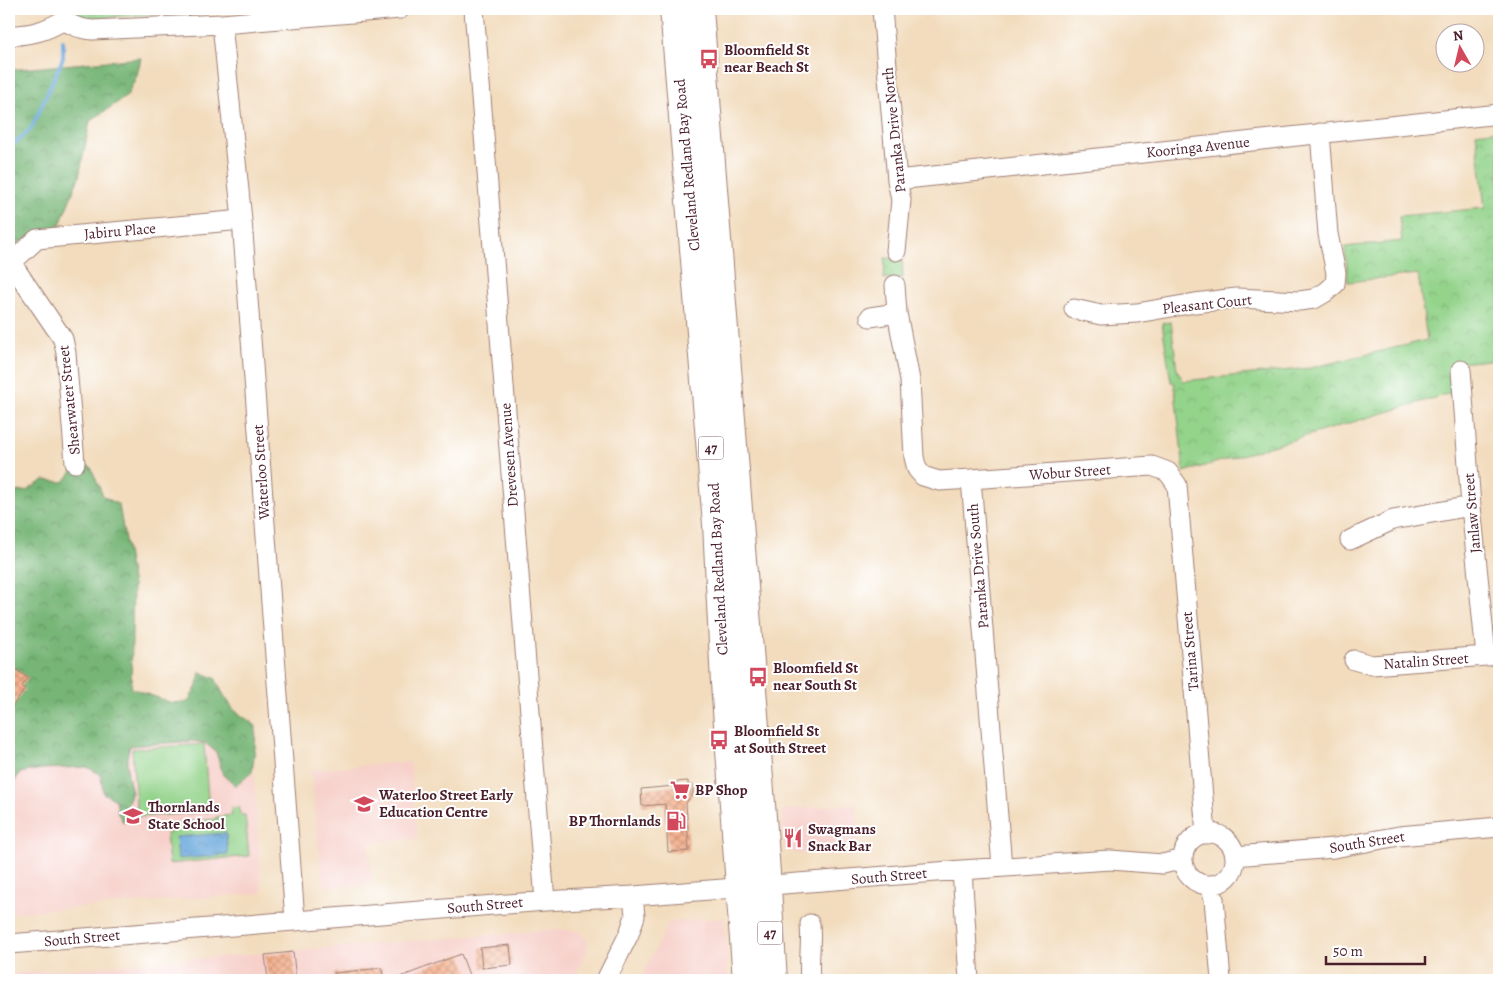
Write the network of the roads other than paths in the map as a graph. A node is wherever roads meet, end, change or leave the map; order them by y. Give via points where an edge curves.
1 (400, 9) edge
2 (474, 9) edge
3 (674, 9) edge
4 (699, 9) edge
5 (882, 9) edge
6 (337, 11) edge
7 (62, 14) edge
8 (222, 24) junction
9 (9, 36) edge
10 (1499, 114) edge
11 (1320, 134) junction
12 (897, 180) junction
13 (242, 220) junction
14 (896, 251) dead end
15 (10, 265) edge
16 (895, 285) dead end
17 (1074, 309) dead end
18 (898, 313) junction
19 (870, 316) dead end
20 (1461, 370) dead end
21 (75, 463) dead end
22 (1168, 472) joint
23 (971, 479) junction
24 (1471, 506) junction
25 (1350, 540) dead end
26 (1493, 656) edge
27 (1354, 660) dead end
28 (1499, 827) edge
29 (1206, 834) junction
30 (1235, 856) junction
31 (1183, 859) junction
32 (1002, 867) junction
33 (962, 870) junction
34 (768, 886) junction
35 (1210, 886) junction
36 (740, 888) junction
37 (633, 896) junction
38 (544, 900) junction
39 (295, 920) junction
40 (810, 924) dead end
41 (9, 944) edge
42 (606, 980) edge
43 (747, 980) edge
44 (772, 980) edge
45 (810, 980) edge
46 (969, 980) edge
47 (1221, 980) edge

1 - 6 street
2 - 38 street, Drevesen Avenue
3 - 36 highway, Cleveland Redland Bay Road / 47 via 717,524
4 - 34 highway, Cleveland Redland Bay Road / 47
5 - 12 street, Paranka Drive North
6 - 8 street
7 - 8 street via 71,25 92,30
7 - 9 street via 49,29 35,34
8 - 13 street, Waterloo Street
10 - 11 street, Kooringa Avenue
11 - 12 street, Kooringa Avenue
11 - 17 street, Pleasant Court via 1328,234 1336,273 1335,284 1326,292 1314,299 1299,301 1237,298 1101,315
12 - 14 street, Paranka Drive North via 901,200
13 - 15 street, Jabiru Place via 37,239
13 - 39 street, Waterloo Street
15 - 21 street, Shearwater Street via 63,339
16 - 18 street
18 - 19 street
18 - 23 street via 910,380 917,469 923,476 940,481
20 - 24 street, Janlaw Street
22 - 23 street, Wobur Street via 1152,466
22 - 29 street, Tarina Street via 1177,485
23 - 32 street, Paranka Drive South
24 - 25 street via 1393,520
24 - 26 street, Janlaw Street
26 - 27 street, Natalin Street via 1372,665
28 - 30 street, South Street via 1399,836 1334,848
29 - 30 street via 1216,834 1225,839
29 - 31 street via 1190,842
30 - 35 street via 1229,876
31 - 32 street, South Street via 1167,864 1110,860
31 - 35 street via 1188,875 1194,881
32 - 33 street, South Street
33 - 34 street, South Street
33 - 46 street
34 - 36 street, South Street
34 - 44 highway, Cleveland Redland Bay Road / 47
35 - 47 street
36 - 37 street, South Street
36 - 43 highway, Cleveland Redland Bay Road / 47
37 - 38 street, South Street
37 - 42 street via 635,916
38 - 39 street, South Street
39 - 41 street, South Street
40 - 45 street

